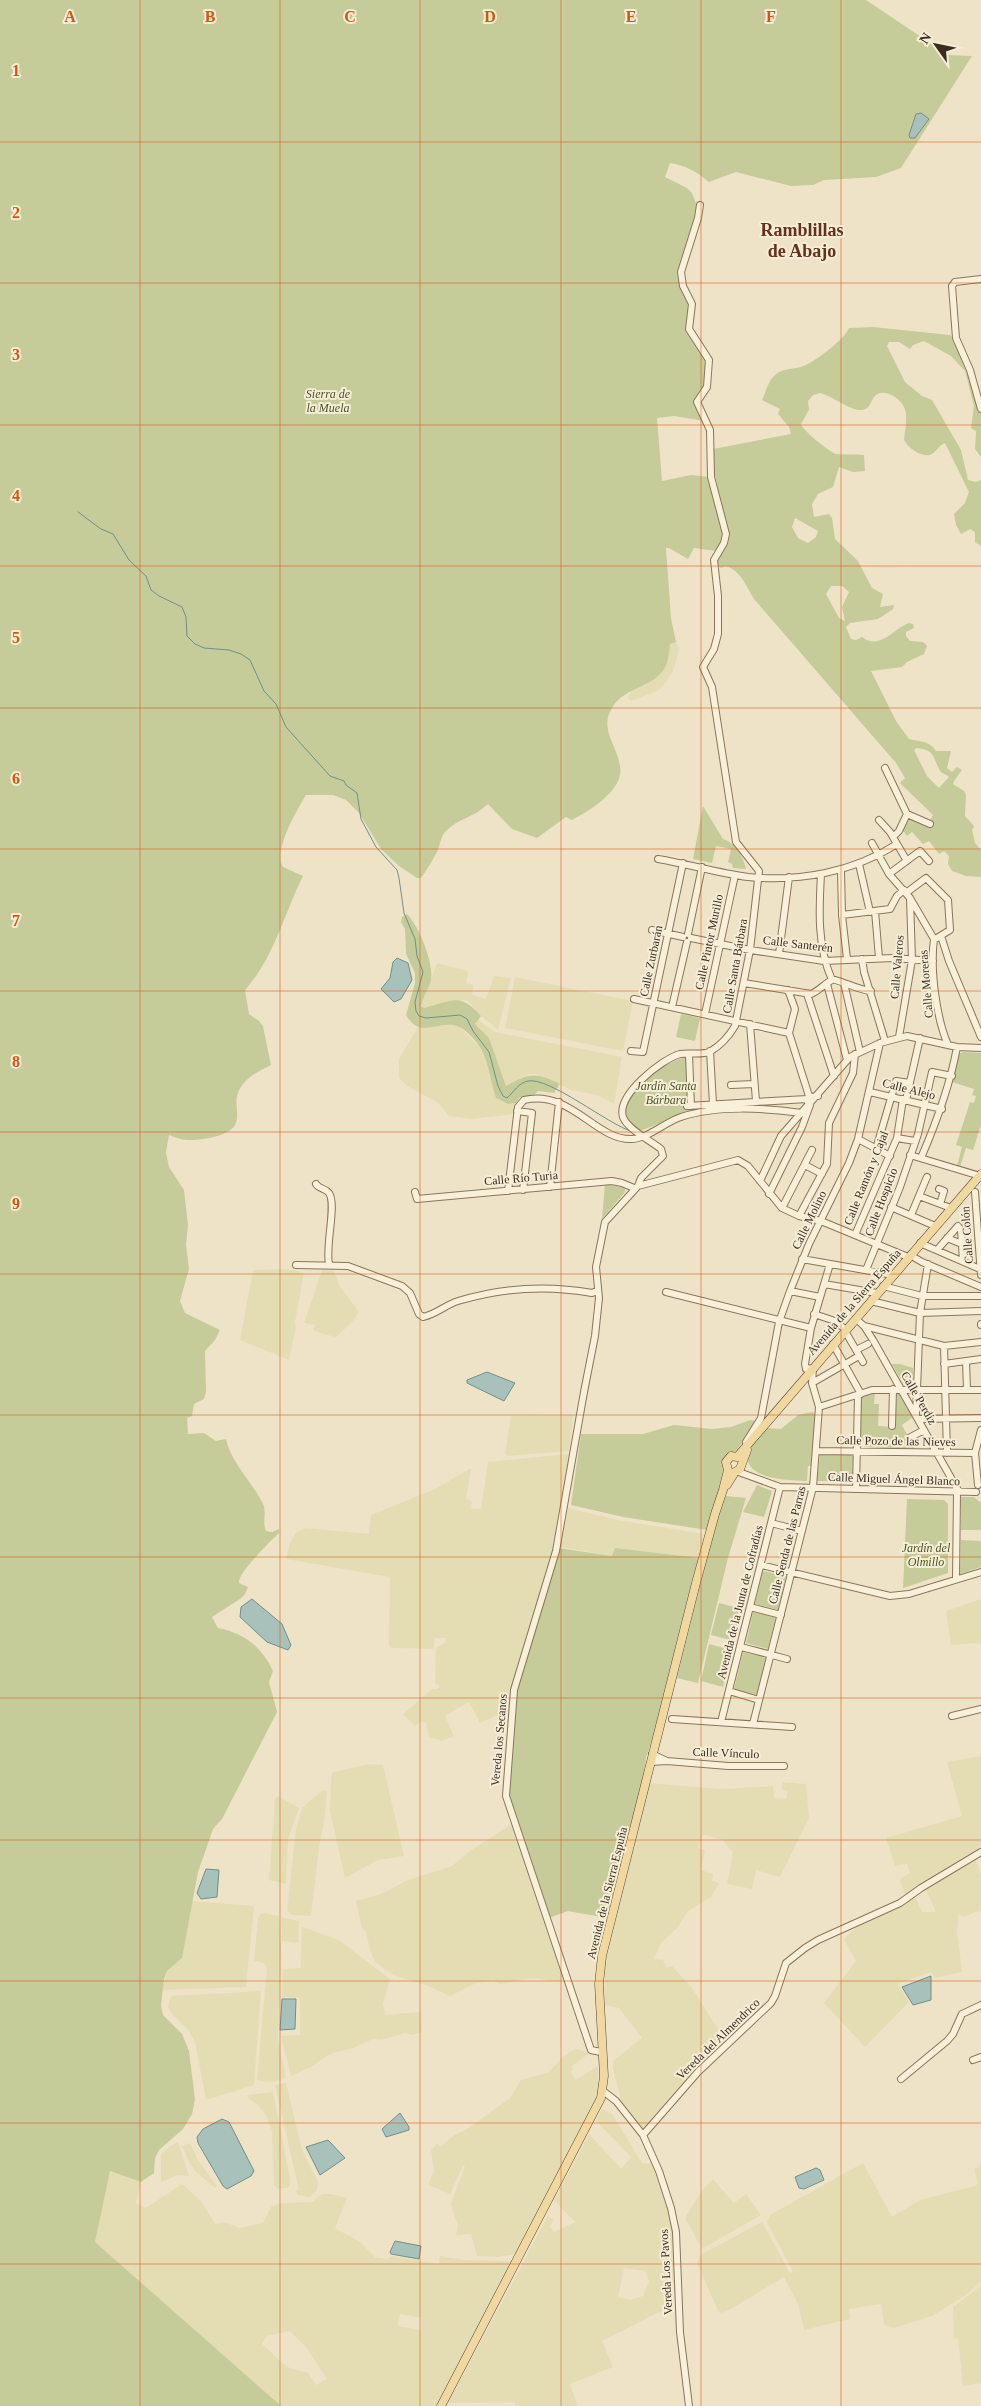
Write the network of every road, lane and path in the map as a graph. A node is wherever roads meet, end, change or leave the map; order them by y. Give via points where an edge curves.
1 (700, 205) dead end
2 (981, 279) edge
3 (981, 409) edge
4 (885, 768) dead end
5 (908, 814) junction
6 (880, 820) dead end
7 (930, 824) dead end
8 (893, 837) junction
9 (872, 842) dead end
10 (897, 844) junction
11 (880, 855) junction
12 (658, 859) dead end
13 (908, 860) junction
14 (929, 861) dead end
15 (683, 863) junction
16 (858, 864) junction
17 (702, 867) junction
18 (841, 870) junction
19 (821, 874) junction
20 (889, 874) junction
21 (735, 875) junction
22 (760, 877) junction
23 (789, 877) junction
24 (906, 894) junction
25 (873, 912) junction
26 (842, 915) junction
27 (652, 930) dead end
28 (668, 933) junction
29 (941, 936) junction
30 (687, 937) junction
31 (934, 939) junction
32 (720, 944) junction
33 (750, 950) junction
34 (778, 954) junction
35 (879, 958) junction
36 (862, 959) junction
37 (847, 960) junction
38 (912, 960) junction
39 (824, 961) junction
40 (933, 961) junction
41 (829, 982) junction
42 (744, 983) junction
43 (844, 983) junction
44 (788, 990) junction
45 (870, 991) junction
46 (807, 994) junction
47 (634, 999) dead end
48 (653, 1003) junction
49 (672, 1007) junction
50 (705, 1014) junction
51 (737, 1021) junction
52 (750, 1024) junction
53 (941, 1026) junction
54 (789, 1033) junction
55 (899, 1037) junction
56 (981, 1037) edge
57 (920, 1038) junction
58 (883, 1042) junction
59 (938, 1042) junction
60 (948, 1045) junction
61 (957, 1047) junction
62 (981, 1048) edge
63 (630, 1051) dead end
64 (710, 1051) junction
65 (858, 1053) junction
66 (689, 1054) junction
67 (847, 1060) junction
68 (834, 1076) junction
69 (952, 1076) junction
70 (754, 1084) junction
71 (910, 1084) junction
72 (731, 1085) dead end
73 (870, 1092) junction
74 (893, 1096) junction
75 (905, 1099) junction
76 (809, 1100) junction
77 (756, 1101) junction
78 (559, 1102) junction
79 (713, 1104) junction
80 (924, 1104) junction
81 (942, 1109) junction
82 (517, 1111) junction
83 (802, 1113) junction
84 (641, 1136) junction
85 (897, 1138) junction
86 (858, 1139) junction
87 (916, 1141) junction
88 (876, 1149) junction
89 (812, 1150) dead end
90 (910, 1155) junction
91 (890, 1156) junction
92 (922, 1158) junction
93 (805, 1165) junction
94 (822, 1174) junction
95 (980, 1175) edge
96 (927, 1176) dead end
97 (760, 1181) junction
98 (316, 1184) dead end
99 (550, 1187) junction
100 (636, 1187) junction
101 (939, 1189) dead end
102 (523, 1190) junction
103 (508, 1191) junction
104 (976, 1191) edge
105 (415, 1192) dead end
106 (769, 1194) junction
107 (919, 1196) junction
108 (940, 1204) junction
109 (891, 1207) junction
110 (782, 1208) junction
111 (951, 1208) junction
112 (911, 1215) junction
113 (799, 1216) junction
114 (821, 1221) junction
115 (935, 1226) junction
116 (855, 1235) junction
117 (948, 1238) junction
118 (920, 1243) junction
119 (877, 1244) junction
120 (962, 1244) junction
121 (979, 1244) edge
122 (937, 1250) junction
123 (909, 1256) junction
124 (802, 1259) junction
125 (962, 1261) junction
126 (329, 1264) junction
127 (830, 1264) junction
128 (928, 1264) junction
129 (296, 1265) dead end
130 (980, 1269) edge
131 (866, 1270) junction
132 (892, 1275) junction
133 (981, 1275) edge
134 (824, 1284) junction
135 (883, 1286) junction
136 (981, 1287) edge
137 (597, 1291) junction
138 (790, 1291) junction
139 (666, 1292) dead end
140 (877, 1293) junction
141 (922, 1296) junction
142 (981, 1296) edge
143 (820, 1297) junction
144 (871, 1300) junction
145 (981, 1312) edge
146 (920, 1313) junction
147 (814, 1314) junction
148 (856, 1319) junction
149 (779, 1322) junction
150 (864, 1326) junction
151 (811, 1328) junction
152 (845, 1331) junction
153 (919, 1339) junction
154 (981, 1342) edge
155 (834, 1344) junction
156 (868, 1344) dead end
157 (944, 1346) junction
158 (859, 1356) junction
159 (981, 1359) edge
160 (966, 1361) junction
161 (845, 1364) junction
162 (944, 1364) junction
163 (813, 1368) junction
164 (812, 1383) junction
165 (892, 1389) junction
166 (900, 1389) junction
167 (917, 1390) junction
168 (945, 1390) junction
169 (967, 1390) junction
170 (981, 1390) edge
171 (859, 1394) junction
172 (819, 1407) junction
173 (763, 1408) junction
174 (772, 1415) junction
175 (917, 1417) junction
176 (946, 1418) junction
177 (981, 1418) edge
178 (892, 1426) dead end
179 (924, 1430) junction
180 (981, 1430) edge
181 (908, 1438) dead end
182 (816, 1451) junction
183 (856, 1451) junction
184 (937, 1452) junction
185 (947, 1452) junction
186 (975, 1453) junction
187 (738, 1460) junction
188 (976, 1468) junction
189 (733, 1471) junction
190 (981, 1477) edge
191 (754, 1478) junction
192 (780, 1487) junction
193 (813, 1487) junction
194 (978, 1487) edge
195 (856, 1489) junction
196 (958, 1492) junction
197 (981, 1498) edge
198 (771, 1523) junction
199 (802, 1531) junction
200 (761, 1565) junction
201 (792, 1572) junction
202 (981, 1572) edge
203 (956, 1579) junction
204 (750, 1607) junction
205 (781, 1615) junction
206 (741, 1647) junction
207 (771, 1654) junction
208 (787, 1659) dead end
209 (729, 1692) junction
210 (760, 1700) junction
211 (981, 1709) edge
212 (952, 1716) dead end
213 (672, 1719) dead end
214 (721, 1722) junction
215 (753, 1724) junction
216 (792, 1727) dead end
217 (651, 1758) junction
218 (784, 1766) dead end
219 (981, 1852) edge
220 (981, 2005) edge
221 (601, 2052) junction
222 (981, 2057) edge
223 (973, 2060) dead end
224 (901, 2079) dead end
225 (606, 2092) junction
226 (643, 2135) junction
227 (441, 2406) edge
228 (689, 2406) edge

1 - 22 street via 682,278 692,304 689,329 709,360 707,387 697,402 710,430 711,477 726,534 714,560 718,634 714,649 703,667 712,687 736,842 757,865
2 - 3 street via 955,282 952,286 956,338 970,370
4 - 5 street
5 - 7 street
5 - 8 street
6 - 8 street
8 - 10 street
9 - 11 street
10 - 11 street
10 - 13 street
11 - 16 street
11 - 20 street
12 - 15 street
13 - 14 street via 920,851
13 - 20 street
15 - 17 street
15 - 28 street, Calle Zurbarán
16 - 18 street
16 - 25 street
17 - 21 street
17 - 30 street
18 - 19 street
18 - 26 street
19 - 23 street
19 - 39 street via 819,921
20 - 24 street
21 - 22 street
21 - 32 street, Calle Pintor Murillo
22 - 23 street
22 - 33 street, Calle Santa Bárbara
23 - 34 street
24 - 25 street via 897,896 890,909
24 - 29 street via 926,878 948,900 949,932
24 - 31 street
24 - 38 street, Calle Valeros
25 - 26 street
25 - 35 street
26 - 37 street
27 - 28 street, Calle Santerén
28 - 30 street, Calle Santerén
28 - 48 street, Calle Zurbarán
29 - 31 street
29 - 56 street
30 - 32 street, Calle Santerén
30 - 49 street
31 - 40 street, Calle Moreras
32 - 33 street, Calle Santerén
32 - 50 street, Calle Pintor Murillo
33 - 34 street, Calle Santerén
33 - 42 street, Calle Santa Bárbara
34 - 39 street, Calle Santerén
35 - 36 street, Calle Santerén
35 - 38 street, Calle Santerén
36 - 37 street, Calle Santerén
36 - 45 street
37 - 39 street, Calle Santerén
38 - 40 street, Calle Santerén
38 - 55 street, Calle Valeros
39 - 41 street
40 - 53 street, Calle Moreras
41 - 43 street
41 - 46 street
41 - 67 street
42 - 44 street
42 - 51 street, Calle Santa Bárbara
43 - 45 street
43 - 65 street
44 - 46 street
44 - 54 street via 795,1009
45 - 58 street
46 - 68 street
47 - 48 street
48 - 49 street
48 - 63 street, Calle Zurbarán via 643,1052
49 - 50 street
50 - 51 street
51 - 52 street
51 - 64 street, Calle Santa Bárbara via 729,1036
52 - 54 street
52 - 70 street
53 - 59 street, Calle Moreras
53 - 60 street, Calle Moreras
54 - 76 street
55 - 57 street
55 - 58 street
57 - 59 street
57 - 71 street, Calle Ramón y Cajal
58 - 65 street
58 - 73 street, Calle Molino
59 - 60 street
60 - 61 street
61 - 62 street
61 - 69 street
64 - 66 street
64 - 79 street
65 - 67 street
65 - 94 street via 853,1073 829,1123 827,1164
66 - 79 street via 689,1106
66 - 84 street via 674,1056 647,1073 627,1099 623,1117
67 - 68 street
68 - 76 street via 818,1096
69 - 80 street, Calle Hospicio via 932,1072
69 - 81 street
70 - 72 street
70 - 77 street
71 - 74 street via 896,1081
71 - 75 street, Calle Ramón y Cajal
73 - 74 street, Calle Alejo
73 - 86 street, Calle Molino
74 - 75 street, Calle Alejo
74 - 88 street
75 - 80 street, Calle Alejo
75 - 85 street, Calle Ramón y Cajal
76 - 77 street
76 - 83 street
76 - 106 street via 802,1127
77 - 79 street
78 - 82 street via 529,1098 520,1102
78 - 84 street via 611,1134 631,1139
78 - 99 street
80 - 81 street, Calle Alejo
80 - 87 street, Calle Hospicio
81 - 92 street
82 - 102 street via 532,1113
82 - 103 street
83 - 84 street via 770,1109 694,1114 673,1120
83 - 97 street via 781,1136
84 - 100 street via 661,1149 663,1154
85 - 87 street
85 - 91 street, Calle Ramón y Cajal
86 - 88 street
86 - 114 street, Calle Molino
87 - 90 street, Calle Hospicio
88 - 91 street
89 - 93 street
90 - 92 street
90 - 109 street, Calle Hospicio
91 - 116 street, Calle Ramón y Cajal
92 - 95 street
93 - 94 street
93 - 110 street
94 - 113 street
95 - 104 main road, Avenida de la Sierra Espuña
96 - 107 street
97 - 100 street via 748,1166 738,1160
97 - 106 street
98 - 126 street via 329,1193 332,1202 327,1245
99 - 100 street, Calle Río Turia via 612,1181
99 - 102 street, Calle Río Turia
100 - 137 street via 605,1222 597,1256
101 - 108 street via 944,1191
102 - 103 street, Calle Río Turia
103 - 105 street, Calle Río Turia via 417,1199
104 - 111 main road, Avenida de la Sierra Espuña
104 - 121 street, Calle Colón
106 - 110 street
107 - 108 street
107 - 112 street
108 - 111 street
109 - 112 street
109 - 119 street, Calle Hospicio
110 - 113 street
111 - 115 main road, Avenida de la Sierra Espuña
112 - 115 street
113 - 114 street
114 - 116 street
114 - 124 street, Calle Molino
115 - 118 main road, Avenida de la Sierra Espuña
116 - 119 street
117 - 120 street
117 - 120 street via 958,1226
117 - 122 street
118 - 122 street
118 - 123 main road, Avenida de la Sierra Espuña
119 - 123 street
119 - 131 street, Calle Hospicio
120 - 125 street
121 - 130 street, Calle Colón
122 - 125 street
123 - 128 street
123 - 132 main road, Avenida de la Sierra Espuña
124 - 127 street
124 - 138 street, Calle Molino
125 - 130 street
126 - 129 street
126 - 137 street via 354,1268 402,1286 410,1293 423,1317 439,1313 456,1302 495,1293 545,1287
127 - 131 street
127 - 134 street
128 - 136 street
128 - 141 street
130 - 133 street, Calle Colón
131 - 132 street
132 - 135 main road, Avenida de la Sierra Espuña
134 - 140 street
134 - 143 street
135 - 140 main road, Avenida de la Sierra Espuña
135 - 141 street
137 - 221 street, Vereda los Secanos via 595,1336 556,1551 514,1690 505,1787 591,2050
138 - 143 street
138 - 149 street, Calle Molino
139 - 149 street
140 - 144 main road, Avenida de la Sierra Espuña
141 - 142 street
141 - 146 street
143 - 147 street
144 - 146 street
144 - 148 main road, Avenida de la Sierra Espuña
145 - 146 street
146 - 153 street
147 - 151 street
147 - 152 street via 835,1321
148 - 150 street, Calle Perdiz
148 - 152 main road, Avenida de la Sierra Espuña
149 - 151 street
149 - 173 street, Calle Molino
150 - 153 street
150 - 166 street, Calle Perdiz
151 - 163 street via 805,1367
152 - 155 main road, Avenida de la Sierra Espuña
152 - 158 street
153 - 157 street
153 - 167 street
154 - 157 street
155 - 161 street
155 - 163 main road, Avenida de la Sierra Espuña
156 - 158 street
157 - 162 street
158 - 161 street
159 - 160 street
160 - 162 street
160 - 169 street
161 - 164 street
161 - 171 street
162 - 168 street
163 - 164 street, Calle Senda de las Parras
163 - 174 main road, Avenida de la Sierra Espuña
164 - 172 street, Calle Senda de las Parras
165 - 166 street
165 - 171 street
165 - 178 street
166 - 167 street
166 - 175 street, Calle Perdiz
167 - 168 street
167 - 175 street
168 - 169 street
168 - 176 street
169 - 170 street
171 - 172 street
171 - 183 street
172 - 182 street, Calle Senda de las Parras
173 - 174 street via 766,1414
173 - 187 street, Calle Molino
174 - 187 main road, Avenida de la Sierra Espuña
175 - 176 street
175 - 179 street, Calle Perdiz
176 - 177 street
176 - 185 street
179 - 181 street
179 - 184 street, Calle Perdiz
180 - 186 street
182 - 183 street, Calle Pozo de las Nieves
182 - 193 street, Calle Senda de las Parras
183 - 184 street, Calle Pozo de las Nieves
183 - 195 street
184 - 185 street, Calle Pozo de las Nieves
184 - 196 street, Calle Perdiz
185 - 186 street, Calle Pozo de las Nieves
186 - 188 street
187 - 189 main road, Avenida de la Sierra Espuña
187 - 189 main road, Avenida de la Sierra Espuña via 729,1458 726,1462
187 - 191 street, Calle Miguel Ángel Blanco
188 - 190 street
188 - 194 street
189 - 191 street, Calle Miguel Ángel Blanco
189 - 217 main road, Avenida de la Sierra Espuña via 715,1514 658,1731 649,1752 648,1759
191 - 192 street, Calle Miguel Ángel Blanco
192 - 193 street, Calle Miguel Ángel Blanco
192 - 198 street, Avenida de la Junta de Cofradías
193 - 195 street, Calle Miguel Ángel Blanco
193 - 199 street, Calle Senda de las Parras
194 - 196 street, Calle Miguel Ángel Blanco
194 - 197 street
195 - 196 street, Calle Miguel Ángel Blanco
196 - 203 street, Calle Perdiz
198 - 199 street
198 - 200 street, Avenida de la Junta de Cofradías
199 - 201 street, Calle Senda de las Parras
200 - 201 street
200 - 204 street, Avenida de la Junta de Cofradías
201 - 203 street via 890,1596 909,1594
201 - 205 street, Calle Senda de las Parras
202 - 203 street
204 - 205 street
204 - 206 street, Avenida de la Junta de Cofradías
205 - 207 street, Calle Senda de las Parras
206 - 207 street
206 - 209 street, Avenida de la Junta de Cofradías
207 - 208 street
207 - 210 street, Calle Senda de las Parras
209 - 210 street
209 - 214 street, Avenida de la Junta de Cofradías
210 - 215 street, Calle Senda de las Parras
211 - 212 street
213 - 214 street
214 - 215 street
215 - 216 street
217 - 218 street, Calle Vínculo via 728,1766
217 - 221 main road, Avenida de la Sierra Espuña via 602,1956 599,1984
219 - 226 street, Vereda del Almendrico via 900,1903 818,1940 788,1960 771,2003 698,2072
220 - 224 street via 962,2014 947,2041
221 - 225 main road, Avenida de la Sierra Espuña
222 - 223 street
225 - 226 street, Vereda Los Pavos
225 - 227 main road, Avenida de la Sierra Espuña
226 - 228 street, Vereda Los Pavos via 659,2171 676,2225 680,2332

